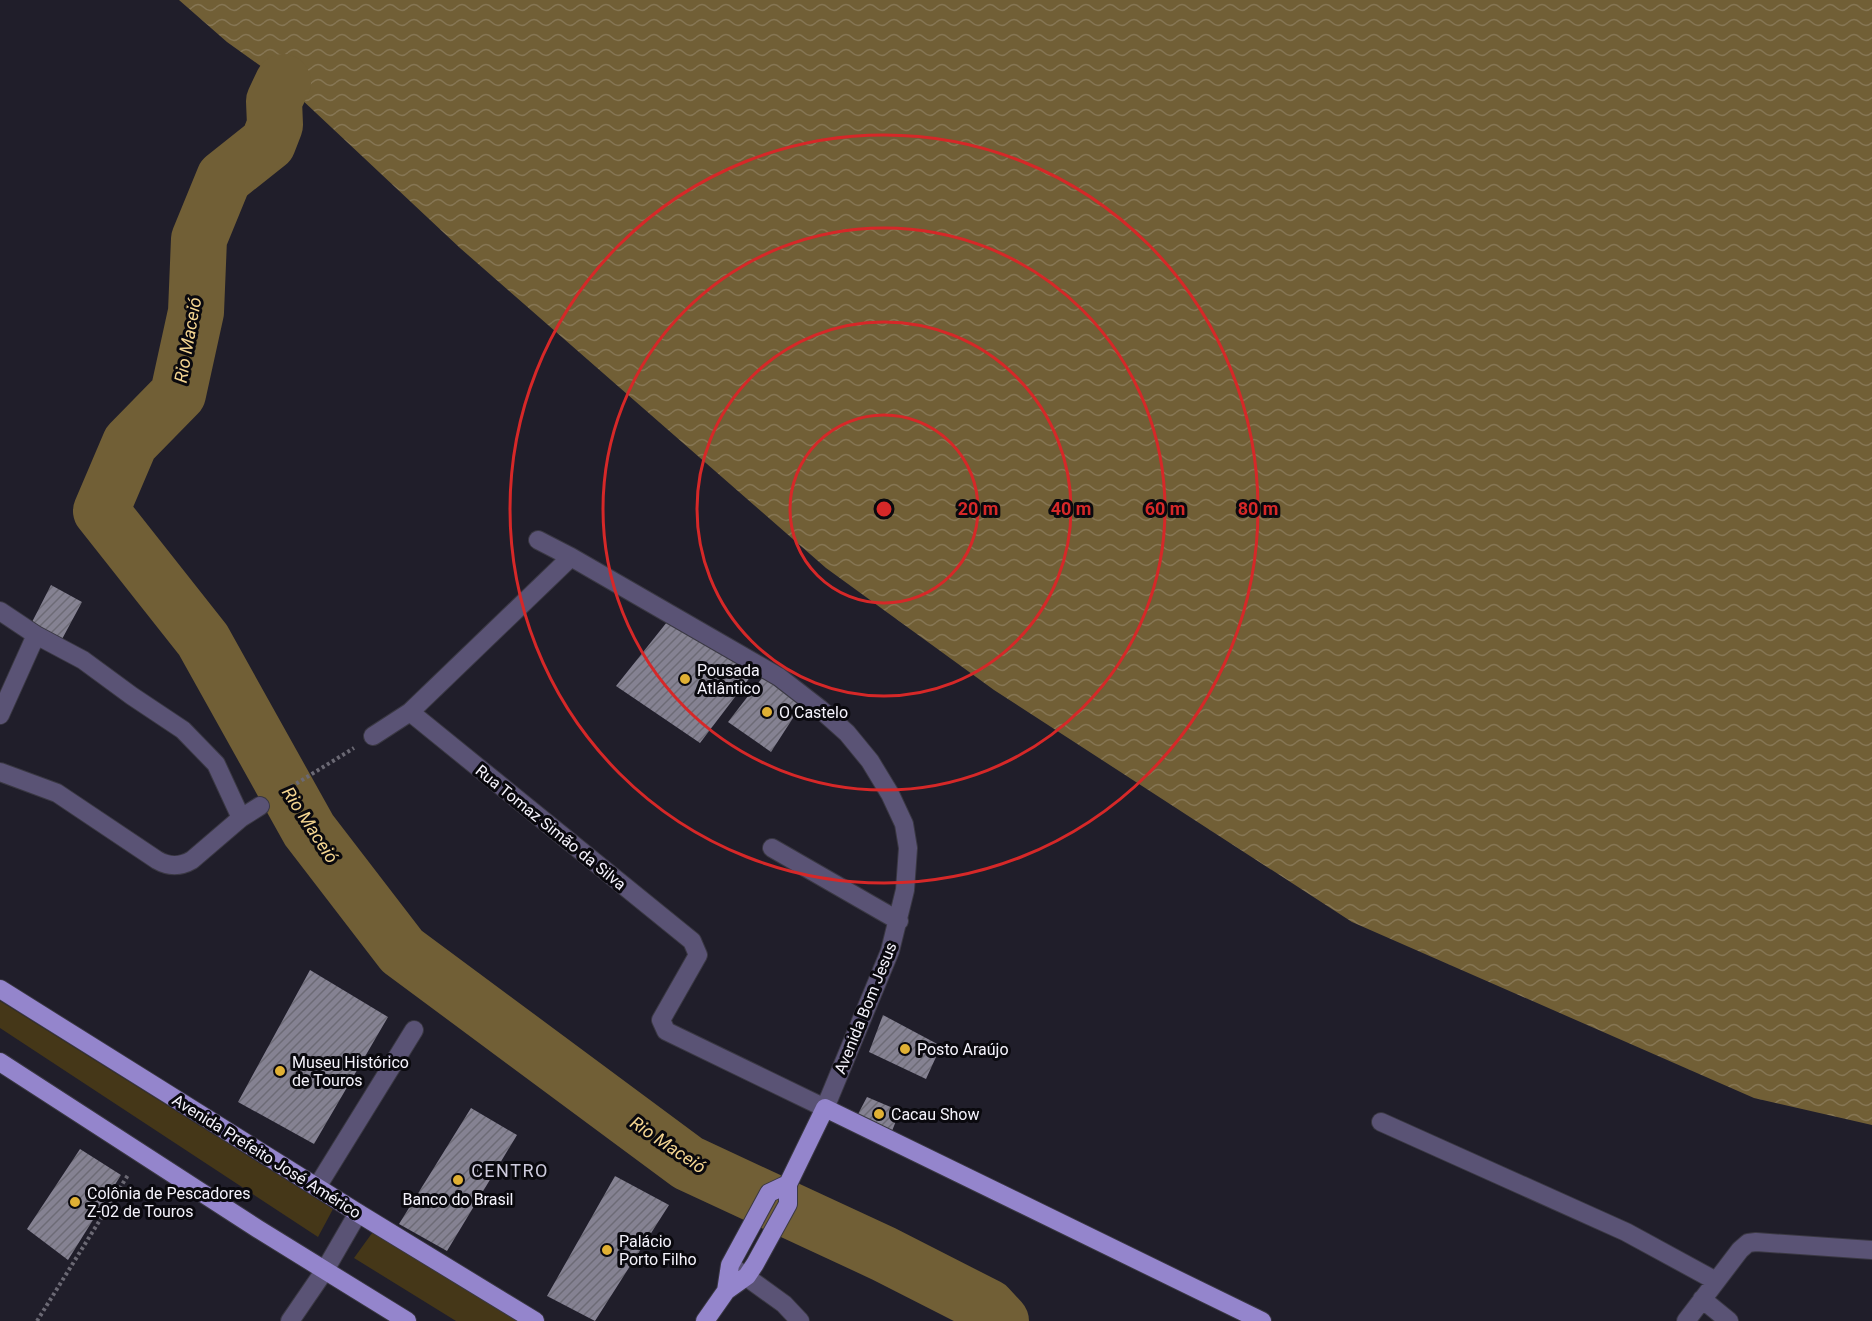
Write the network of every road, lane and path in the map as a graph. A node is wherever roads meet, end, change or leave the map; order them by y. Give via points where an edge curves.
1 (538, 540) dead end
2 (572, 557) junction
3 (0, 611) edge
4 (36, 634) junction
5 (410, 712) junction
6 (0, 716) edge
7 (373, 736) joint
8 (0, 772) edge
9 (260, 806) joint
10 (241, 818) junction
11 (772, 848) dead end
12 (899, 921) junction
13 (0, 989) edge
14 (414, 1030) dead end
15 (0, 1062) edge
16 (825, 1108) junction
17 (1381, 1122) dead end
18 (141, 1154) junction
19 (788, 1184) junction
20 (316, 1187) junction
21 (358, 1213) junction
22 (1872, 1250) edge
23 (733, 1259) junction
24 (325, 1270) junction
25 (751, 1270) junction
26 (1716, 1281) junction
27 (726, 1292) junction
28 (1702, 1299) junction
29 (37, 1321) edge
30 (290, 1321) edge
31 (407, 1321) edge
32 (535, 1321) edge
33 (705, 1321) edge
34 (800, 1321) edge
35 (1262, 1321) edge
36 (1686, 1321) edge
37 (1729, 1321) edge

1 - 2 street, Avenida Bom Jesus
2 - 5 street
2 - 12 street, Avenida Bom Jesus via 779,677 847,733 870,761 904,824 908,860
3 - 4 street
4 - 6 street
4 - 10 street via 83,660 183,730 216,764
5 - 7 street
5 - 16 street, Rua Tomaz Simão da Silva via 692,941 698,955 661,1020 666,1031
7 - 9 path
8 - 10 street via 57,793 169,865 192,860
9 - 10 street
11 - 12 street
12 - 16 street, Avenida Bom Jesus
13 - 20 main road, Avenida Prefeito José Américo
14 - 20 street
15 - 18 main road
16 - 19 main road, Avenida Bom Jesus
16 - 35 main road
17 - 26 street via 1626,1232
18 - 24 main road
18 - 29 path
19 - 23 main road, Avenida Bom Jesus via 768,1194
19 - 25 main road, Avenida Bom Jesus via 788,1204
20 - 21 main road, Avenida Prefeito José Américo
21 - 24 street
21 - 32 main road, Avenida Prefeito José Américo
22 - 26 street via 1756,1242 1740,1250
23 - 25 street
23 - 27 main road, Avenida Bom Jesus
24 - 30 street
24 - 31 main road
25 - 27 main road, Avenida Bom Jesus
25 - 34 street
26 - 28 street
27 - 33 main road, Avenida Bom Jesus
28 - 36 street
28 - 37 street

